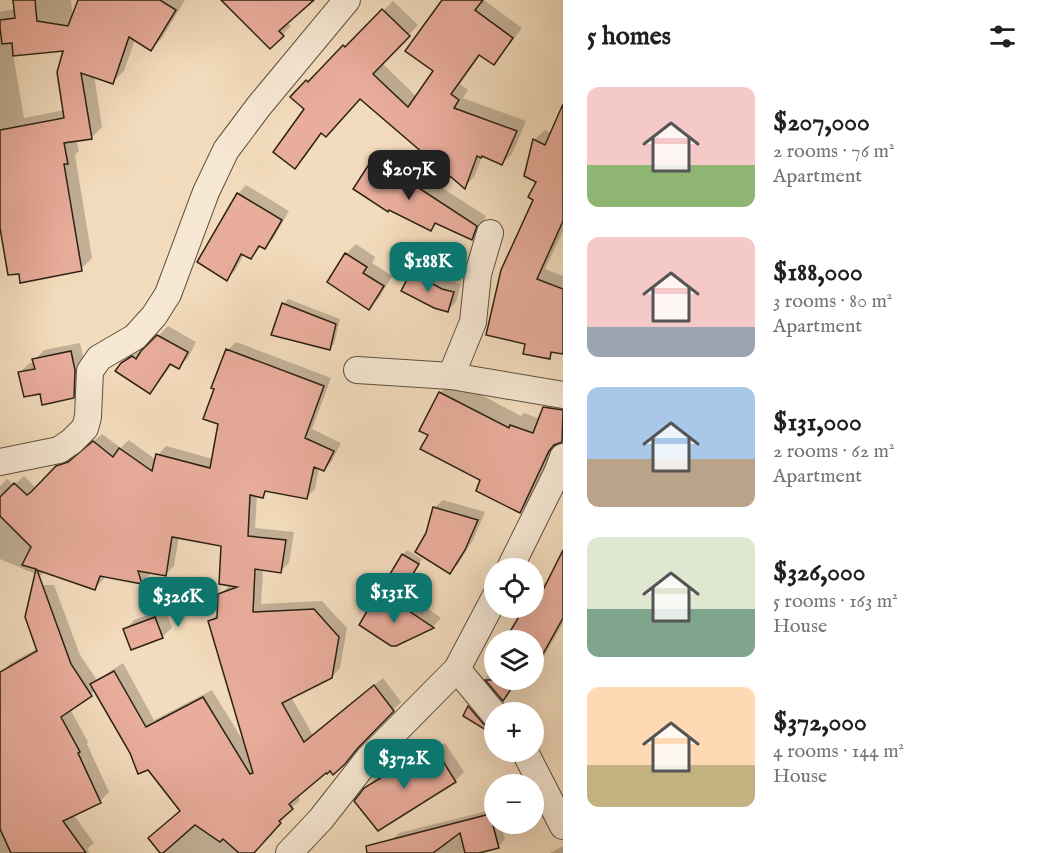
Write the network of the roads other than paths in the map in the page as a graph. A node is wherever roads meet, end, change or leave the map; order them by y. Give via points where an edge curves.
1 (347, 0) edge
2 (490, 232) dead end
3 (357, 370) dead end
4 (451, 376) junction
5 (563, 395) edge
6 (563, 457) edge
7 (0, 462) edge
8 (515, 558) edge
9 (484, 618) edge
10 (457, 669) junction
11 (484, 702) edge
12 (530, 762) edge
13 (563, 826) edge
14 (289, 853) edge

1 - 7 street via 226,150 168,294 154,316 135,337 99,358 90,371 85,428 59,450
2 - 4 street via 478,274 473,322
3 - 4 street
4 - 5 street
6 - 8 street
9 - 10 street
10 - 11 street
10 - 14 street via 368,759
12 - 13 street

